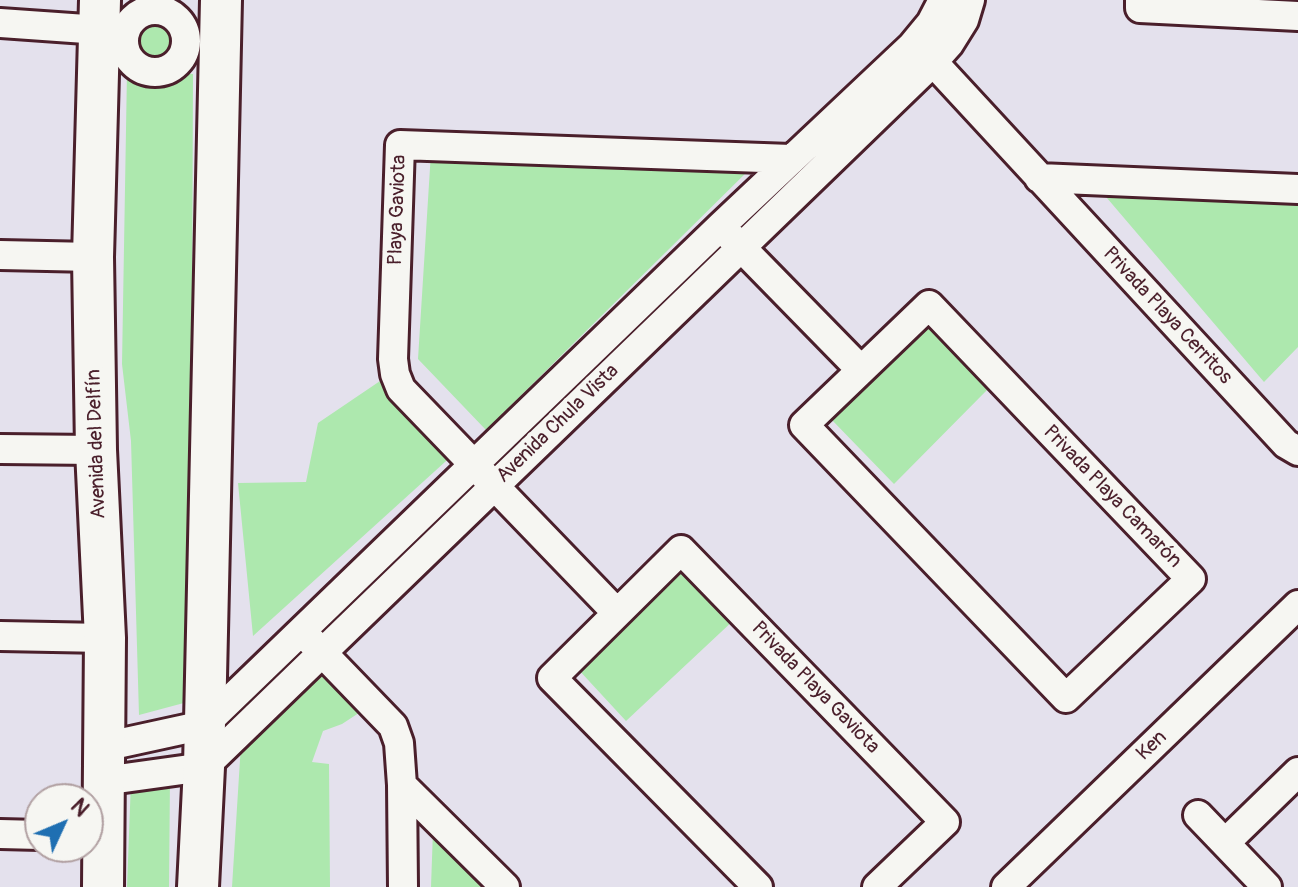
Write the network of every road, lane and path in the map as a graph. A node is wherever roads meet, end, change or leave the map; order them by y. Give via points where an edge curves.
1 (221, 0) edge
2 (943, 0) edge
3 (970, 0) edge
4 (1140, 0) edge
5 (1298, 16) edge
6 (108, 22) edge
7 (0, 23) edge
8 (203, 40) junction
9 (922, 54) junction
10 (791, 159) junction
11 (1039, 178) junction
12 (1298, 189) edge
13 (721, 226) junction
14 (742, 249) junction
15 (0, 255) edge
16 (93, 257) junction
17 (861, 370) junction
18 (0, 449) edge
19 (96, 450) junction
20 (1298, 451) edge
21 (474, 464) junction
22 (494, 484) junction
23 (1298, 605) edge
24 (617, 613) junction
25 (301, 631) junction
26 (0, 636) edge
27 (105, 638) junction
28 (322, 653) junction
29 (204, 725) junction
30 (103, 764) junction
31 (204, 767) junction
32 (1298, 772) edge
33 (101, 783) edge
34 (402, 785) junction
35 (1198, 815) dead end
36 (0, 834) edge
37 (24, 835) edge
38 (1225, 843) junction
39 (99, 863) edge
40 (103, 887) edge
41 (198, 887) edge
42 (403, 887) edge
43 (505, 887) edge
44 (758, 887) edge
45 (877, 887) edge
46 (1006, 887) edge
47 (1267, 887) edge

1 - 8 street
2 - 9 street, Avenida Chula Vista
3 - 9 street, Avenida Chula Vista via 956,32
4 - 5 street via 1140,8
6 - 7 street
6 - 8 street via 151,10 170,14
6 - 8 street via 135,64 154,72 165,70
6 - 16 street, Avenida del Delfín
8 - 29 street
9 - 10 street, Avenida Chula Vista
9 - 11 street, Privada Playa Cerritos
9 - 14 street, Avenida Chula Vista
10 - 13 street, Avenida Chula Vista
10 - 21 street, Playa Gaviota via 400,145 395,374 401,389
11 - 12 street
11 - 20 street, Privada Playa Cerritos
13 - 14 street
13 - 21 street, Avenida Chula Vista
14 - 17 street
14 - 22 street, Avenida Chula Vista
15 - 16 street
16 - 19 street, Avenida del Delfín
17 - 17 street, Privada Playa Camarón via 929,305 1191,579 1066,698 804,425
18 - 19 street
19 - 27 street, Avenida del Delfín
21 - 22 street, Playa Gaviota
21 - 25 street, Avenida Chula Vista
22 - 24 street
22 - 28 street, Avenida Chula Vista
23 - 46 street, Ken
24 - 44 street, Privada Playa Gaviota via 552,678
24 - 45 street, Privada Playa Gaviota via 681,550 945,822
25 - 28 street
25 - 29 street, Avenida Chula Vista
26 - 27 street
27 - 30 street, Avenida del Delfín
28 - 31 street, Avenida Chula Vista
28 - 34 street via 393,726
29 - 30 street
29 - 31 street
30 - 31 street
30 - 33 street, Avenida del Delfín
31 - 41 street
32 - 38 street
34 - 42 street
34 - 43 street
35 - 38 street
36 - 37 street
38 - 47 street
39 - 40 street, Avenida del Delfín

